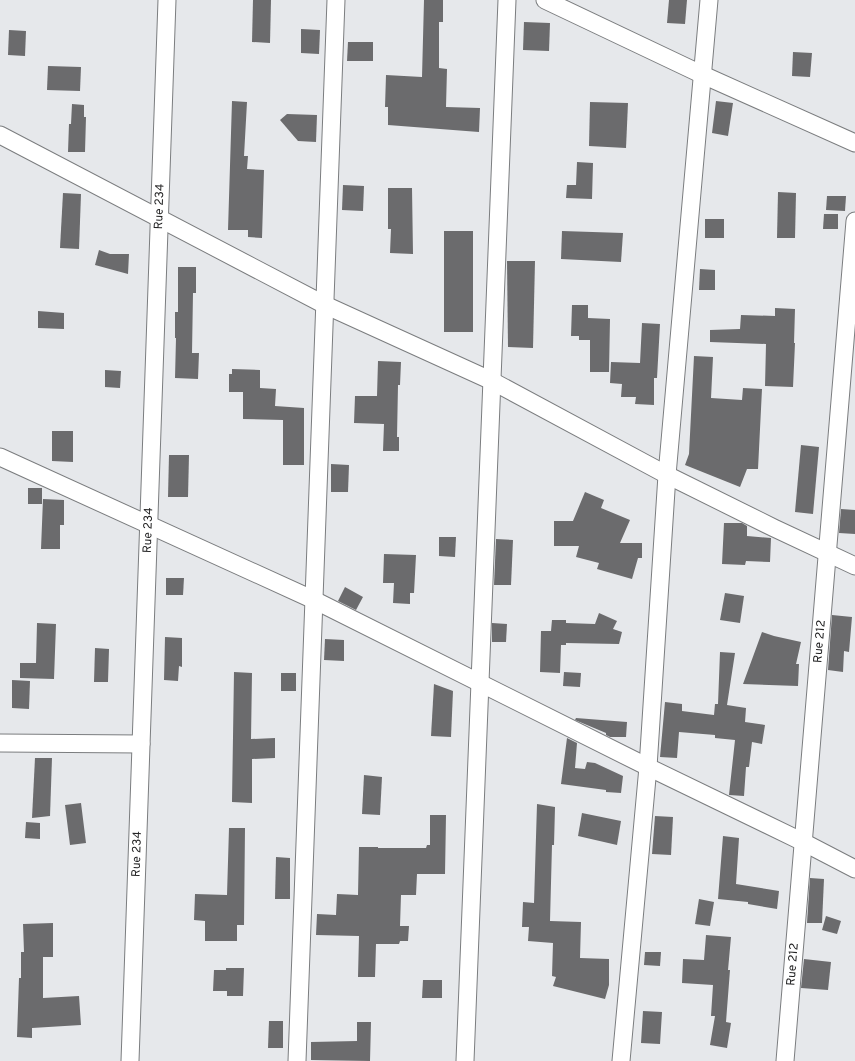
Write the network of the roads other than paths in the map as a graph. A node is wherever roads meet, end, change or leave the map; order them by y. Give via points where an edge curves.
1 (167, 0) edge
2 (336, 0) edge
3 (507, 0) edge
4 (545, 0) edge
5 (709, 0) edge
6 (703, 75) junction
7 (0, 135) edge
8 (855, 143) edge
9 (160, 218) junction
10 (855, 221) edge
11 (325, 305) junction
12 (492, 381) junction
13 (0, 456) edge
14 (667, 475) junction
15 (149, 524) junction
16 (828, 552) junction
17 (855, 566) edge
18 (314, 600) junction
19 (480, 683) junction
20 (0, 743) edge
21 (141, 744) junction
22 (648, 767) junction
23 (803, 842) junction
24 (855, 869) edge
25 (130, 1061) edge
26 (297, 1061) edge
27 (465, 1061) edge
28 (621, 1061) edge
29 (785, 1061) edge

1 - 9 street, Rue 234
2 - 11 street
3 - 12 street
4 - 6 street
5 - 6 street
6 - 8 street
6 - 14 street
7 - 9 street
9 - 11 street
9 - 15 street, Rue 234
10 - 16 street, Rue 212
11 - 12 street
11 - 18 street
12 - 14 street
12 - 19 street
13 - 15 street
14 - 16 street
14 - 22 street
15 - 18 street
15 - 21 street, Rue 234
16 - 17 street
16 - 23 street, Rue 212
18 - 19 street
18 - 26 street
19 - 22 street
19 - 27 street
20 - 21 street
21 - 25 street, Rue 234
22 - 23 street
22 - 28 street
23 - 24 street
23 - 29 street, Rue 212

